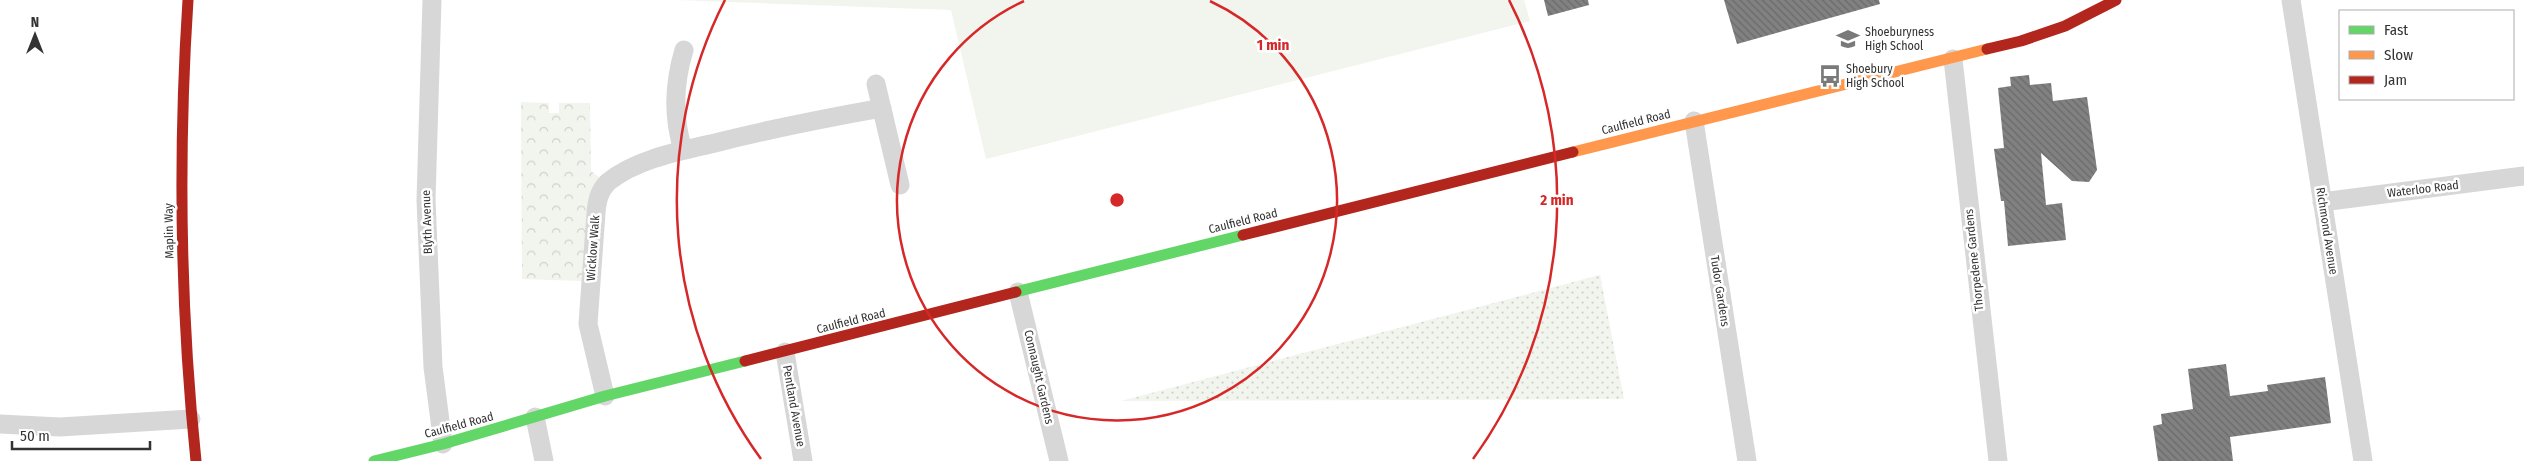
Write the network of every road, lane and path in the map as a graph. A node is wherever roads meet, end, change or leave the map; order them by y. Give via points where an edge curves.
1 (188, 0) edge
2 (432, 0) edge
3 (2116, 0) edge
4 (2291, 0) edge
5 (684, 50) dead end
6 (1953, 59) junction
7 (876, 84) dead end
8 (882, 108) junction
9 (1694, 121) junction
10 (683, 150) junction
11 (2524, 176) edge
12 (900, 185) dead end
13 (2322, 202) junction
14 (1018, 292) junction
15 (785, 352) junction
16 (606, 396) junction
17 (535, 417) junction
18 (191, 419) junction
19 (0, 424) edge
20 (443, 444) junction
21 (196, 461) edge
22 (374, 461) edge
23 (544, 461) edge
24 (803, 461) edge
25 (1059, 461) edge
26 (1747, 461) edge
27 (1998, 461) edge
28 (2363, 461) edge

1 - 18 street, Maplin Way via 182,221
2 - 20 street, Blyth Avenue via 426,200 433,368
3 - 6 street, Caulfield Road via 2056,29
4 - 13 street, Richmond Avenue
5 - 10 street via 671,74 677,131
6 - 9 street, Caulfield Road
6 - 27 street, Thorpedene Gardens
7 - 8 street
8 - 10 street, Wicklow Walk
8 - 12 street
9 - 14 street, Caulfield Road
9 - 26 street, Tudor Gardens
10 - 16 street, Wicklow Walk via 621,174 607,183 598,196 588,324
11 - 13 street, Waterloo Road
13 - 28 street, Richmond Avenue
14 - 15 street, Caulfield Road
14 - 25 street, Connaught Gardens
15 - 16 street, Caulfield Road
15 - 24 street, Pentland Avenue
16 - 17 street, Caulfield Road
17 - 20 street, Caulfield Road
17 - 23 street
18 - 19 street via 60,427
18 - 21 street, Maplin Way
20 - 22 street, Caulfield Road

